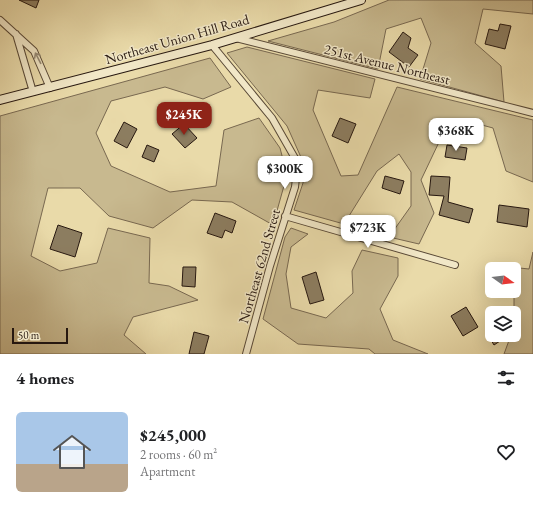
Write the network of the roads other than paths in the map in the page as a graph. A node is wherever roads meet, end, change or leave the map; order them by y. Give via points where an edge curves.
1 (361, 0) edge
2 (0, 20) edge
3 (16, 34) junction
4 (235, 38) junction
5 (212, 45) junction
6 (50, 88) junction
7 (33, 92) junction
8 (0, 100) edge
9 (533, 113) edge
10 (285, 216) junction
11 (455, 265) dead end
12 (246, 354) edge

1 - 4 street, Northeast Union Hill Road
2 - 3 street
6 -> 3 street via 34,51
3 - 7 street
4 - 5 street, Northeast Union Hill Road
4 - 9 street, 251st Avenue Northeast
5 - 6 street, Northeast Union Hill Road
5 - 10 street, Northeast 62nd Street via 272,118 296,160 296,182
6 - 7 street, Northeast Union Hill Road
7 - 8 street, Northeast Union Hill Road
10 - 11 street
10 - 12 street, Northeast 62nd Street

